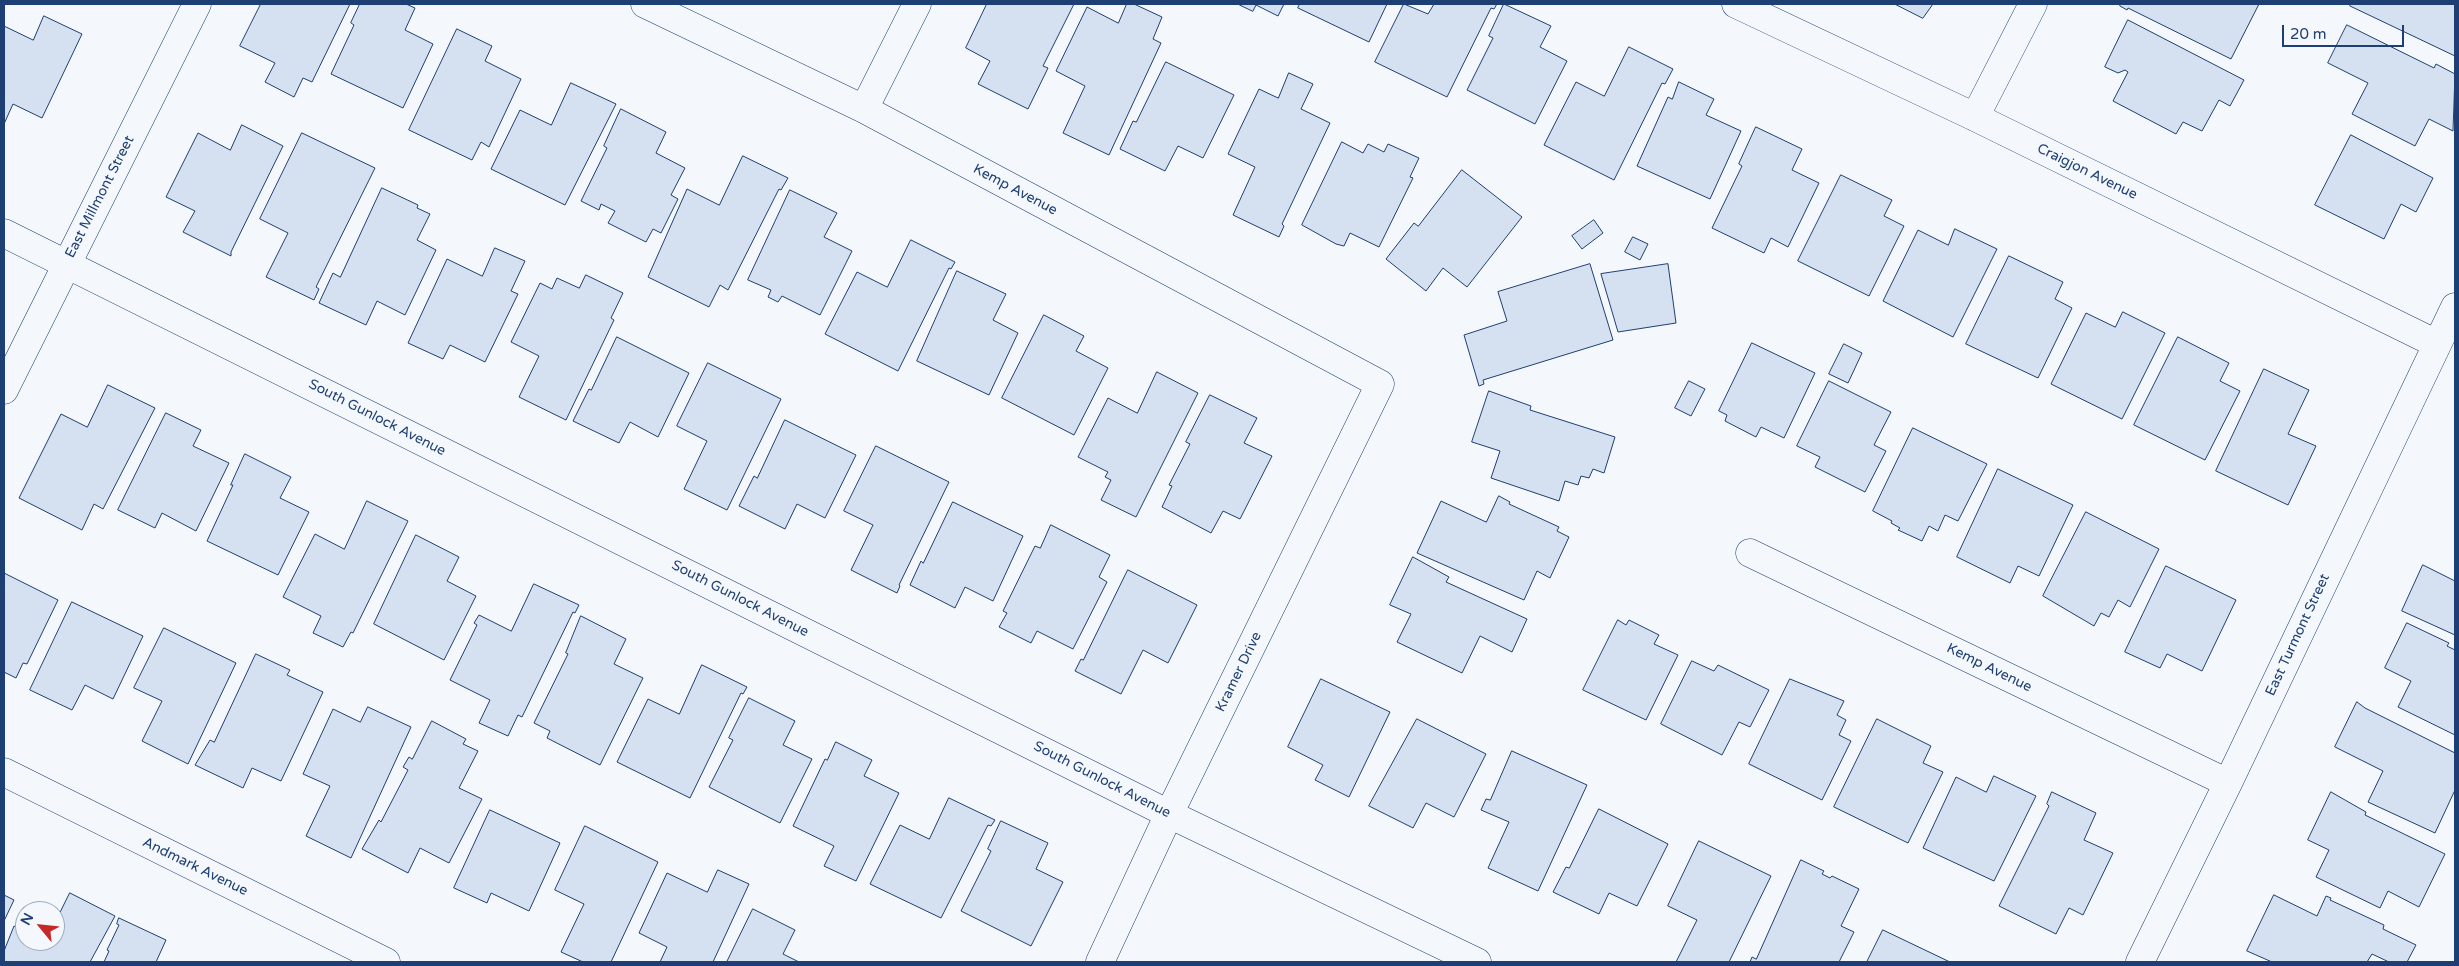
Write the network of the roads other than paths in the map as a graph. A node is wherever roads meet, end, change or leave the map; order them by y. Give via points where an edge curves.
1 (197, 4) edge
2 (645, 4) edge
3 (917, 4) edge
4 (1736, 4) edge
5 (2033, 4) edge
6 (864, 109) junction
7 (1975, 117) junction
8 (4, 233) edge
9 (67, 263) junction
10 (2455, 308) edge
11 (2437, 344) junction
12 (1380, 384) joint
13 (4, 390) edge
14 (1750, 553) dead end
15 (4, 772) edge
16 (2228, 783) junction
17 (1169, 814) junction
18 (386, 962) edge
19 (1100, 962) edge
20 (1477, 962) edge
21 (2140, 962) edge

1 - 9 street, East Millmont Street
2 - 6 street, Kemp Avenue
3 - 6 street
4 - 7 street, Craigjon Avenue
5 - 7 street
6 - 12 street, Kemp Avenue
7 - 11 street, Craigjon Avenue
8 - 9 street, South Gunlock Avenue
9 - 13 street, East Millmont Street
9 - 17 street, South Gunlock Avenue
10 - 11 street, East Turmont Street
11 - 16 street, East Turmont Street
12 - 17 street, Kramer Drive
14 - 16 street, Kemp Avenue
15 - 18 street, Andmark Avenue
16 - 21 street, East Turmont Street
17 - 19 street, Kramer Drive
17 - 20 street, South Gunlock Avenue

